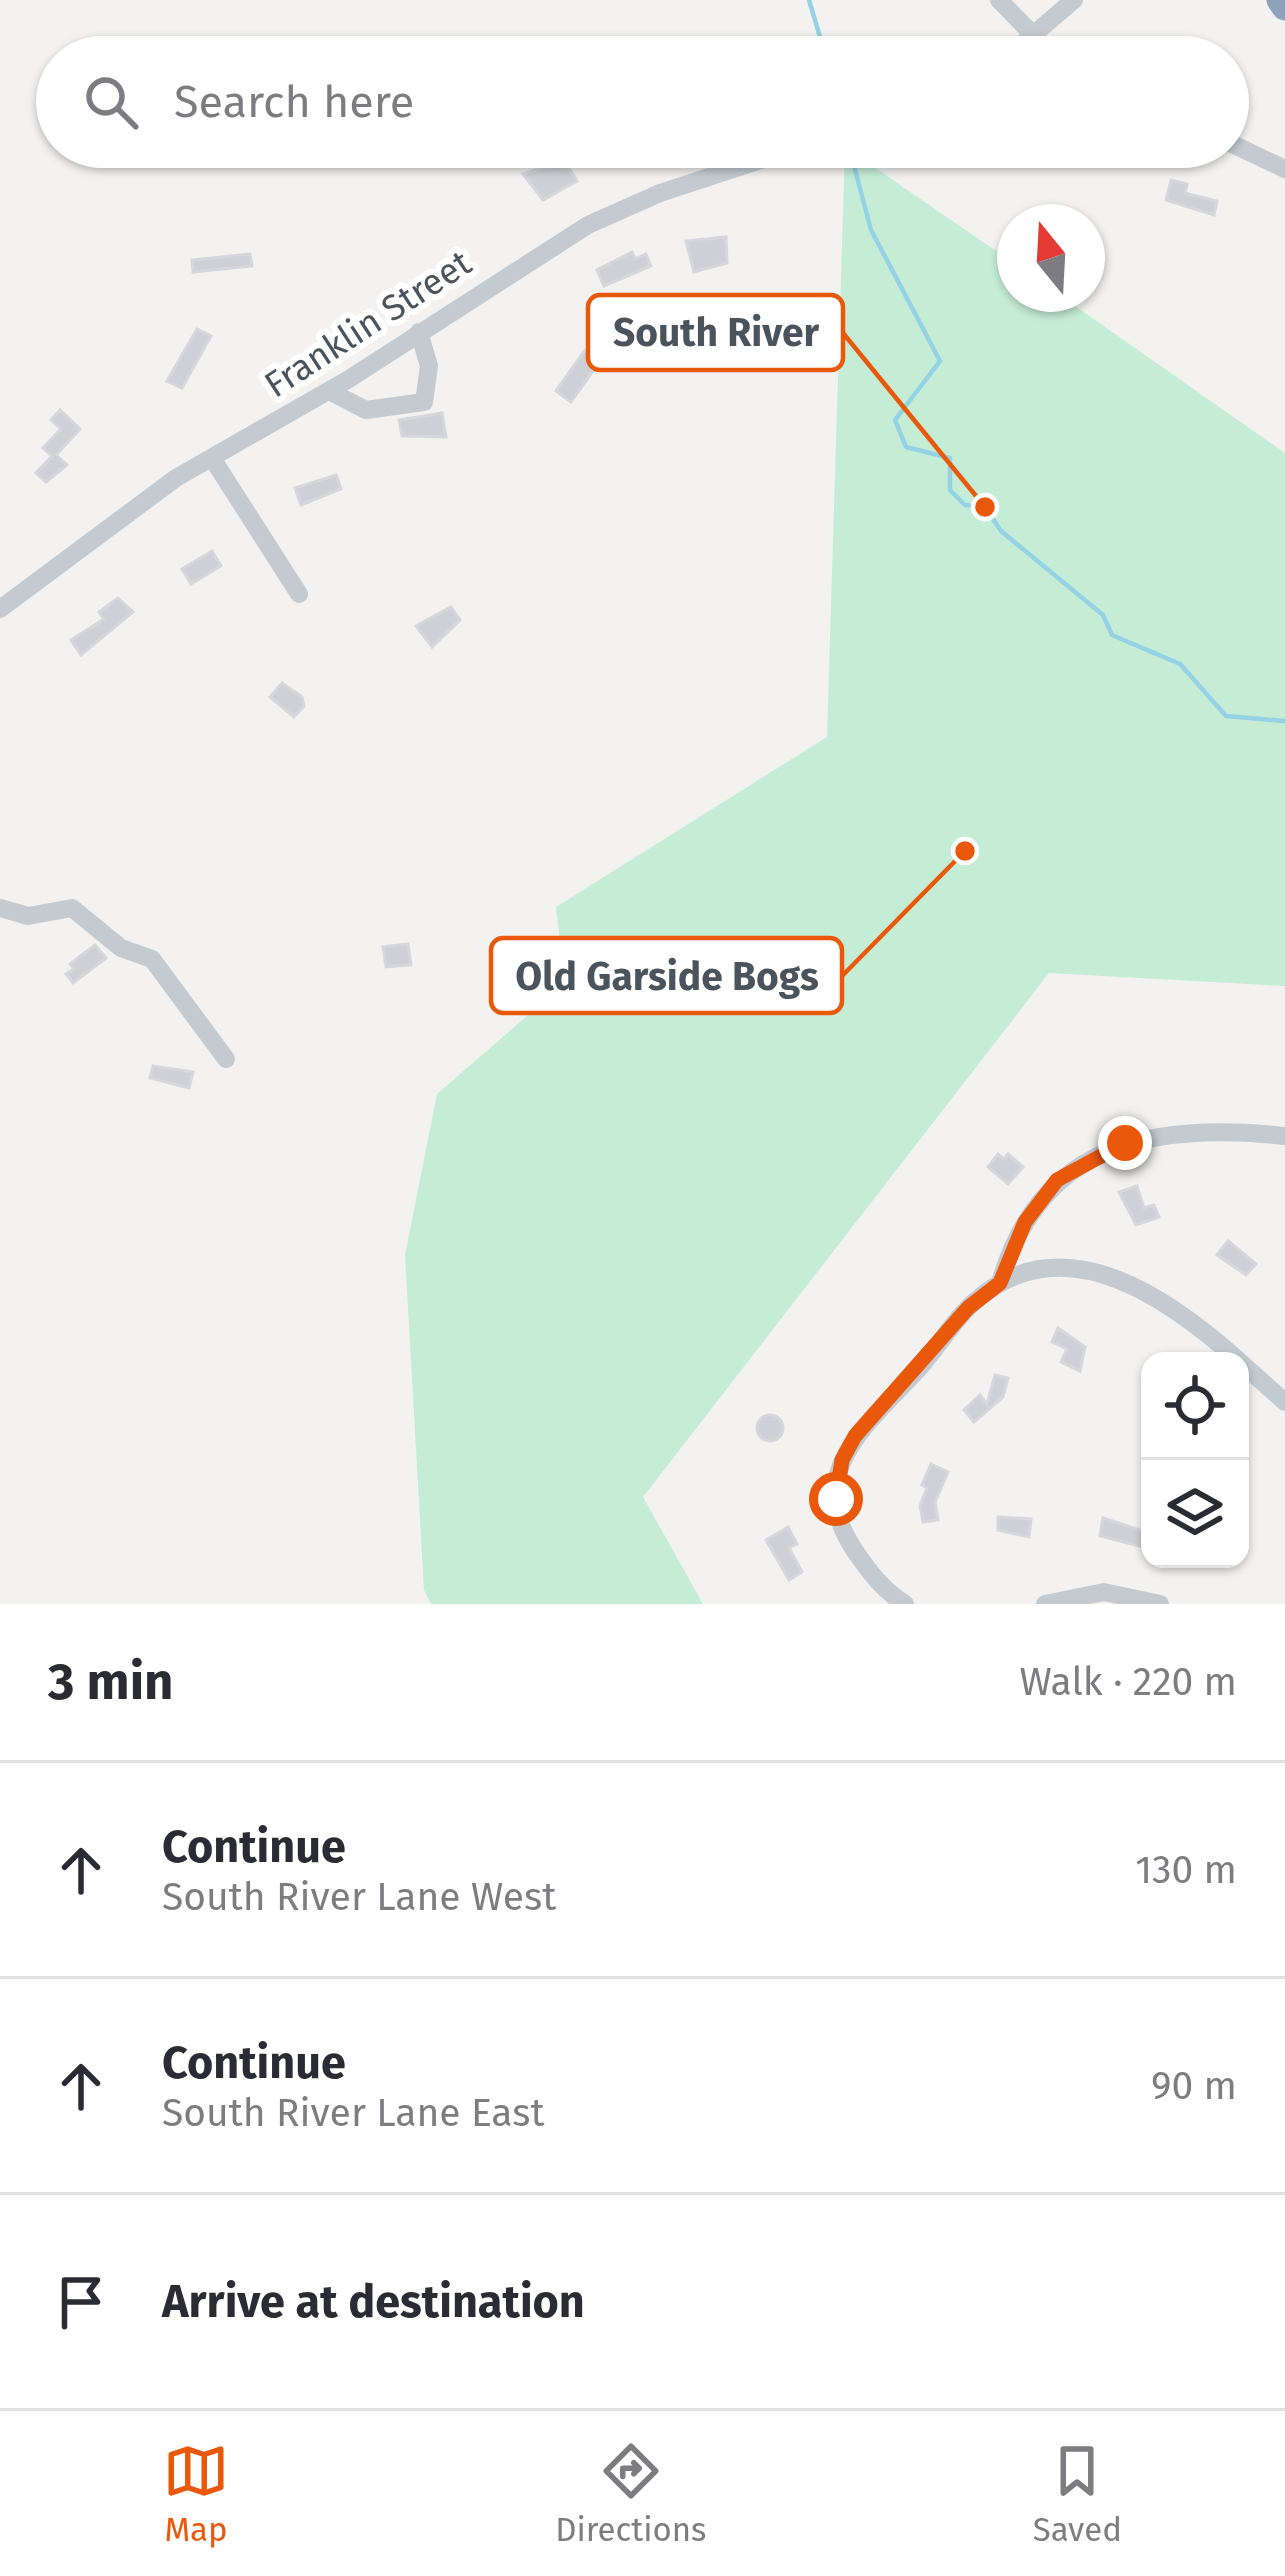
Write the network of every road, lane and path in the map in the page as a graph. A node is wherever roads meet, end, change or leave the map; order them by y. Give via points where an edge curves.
1 (999, 0) edge
2 (1074, 0) edge
3 (1038, 34) junction
4 (1035, 36) edge
5 (1249, 152) edge
6 (740, 168) edge
7 (1285, 169) edge
8 (419, 332) junction
9 (329, 391) junction
10 (212, 458) junction
11 (299, 594) dead end
12 (0, 609) edge
13 (0, 908) edge
14 (226, 1059) dead end
15 (1285, 1136) edge
16 (1000, 1283) junction
17 (1227, 1352) edge
18 (1249, 1371) edge
19 (1285, 1402) edge
20 (905, 1604) edge
21 (1045, 1604) edge
22 (1160, 1604) edge

1 - 3 street
2 - 3 street
3 - 4 street
5 - 7 street
6 - 8 street, Franklin Street via 613,212
8 - 9 street, Franklin Street
8 - 9 street via 429,366 424,401 366,410
9 - 10 street, Franklin Street
10 - 11 street
10 - 12 street, Franklin Street
13 - 14 street via 28,916 72,908 121,948 152,958
15 - 16 street via 1172,1134 1089,1159 1057,1180 1025,1222
16 - 17 street via 1072,1269 1124,1281 1186,1316
16 - 20 street via 876,1408 842,1460 842,1527 878,1583
18 - 19 street
21 - 22 street via 1104,1592

